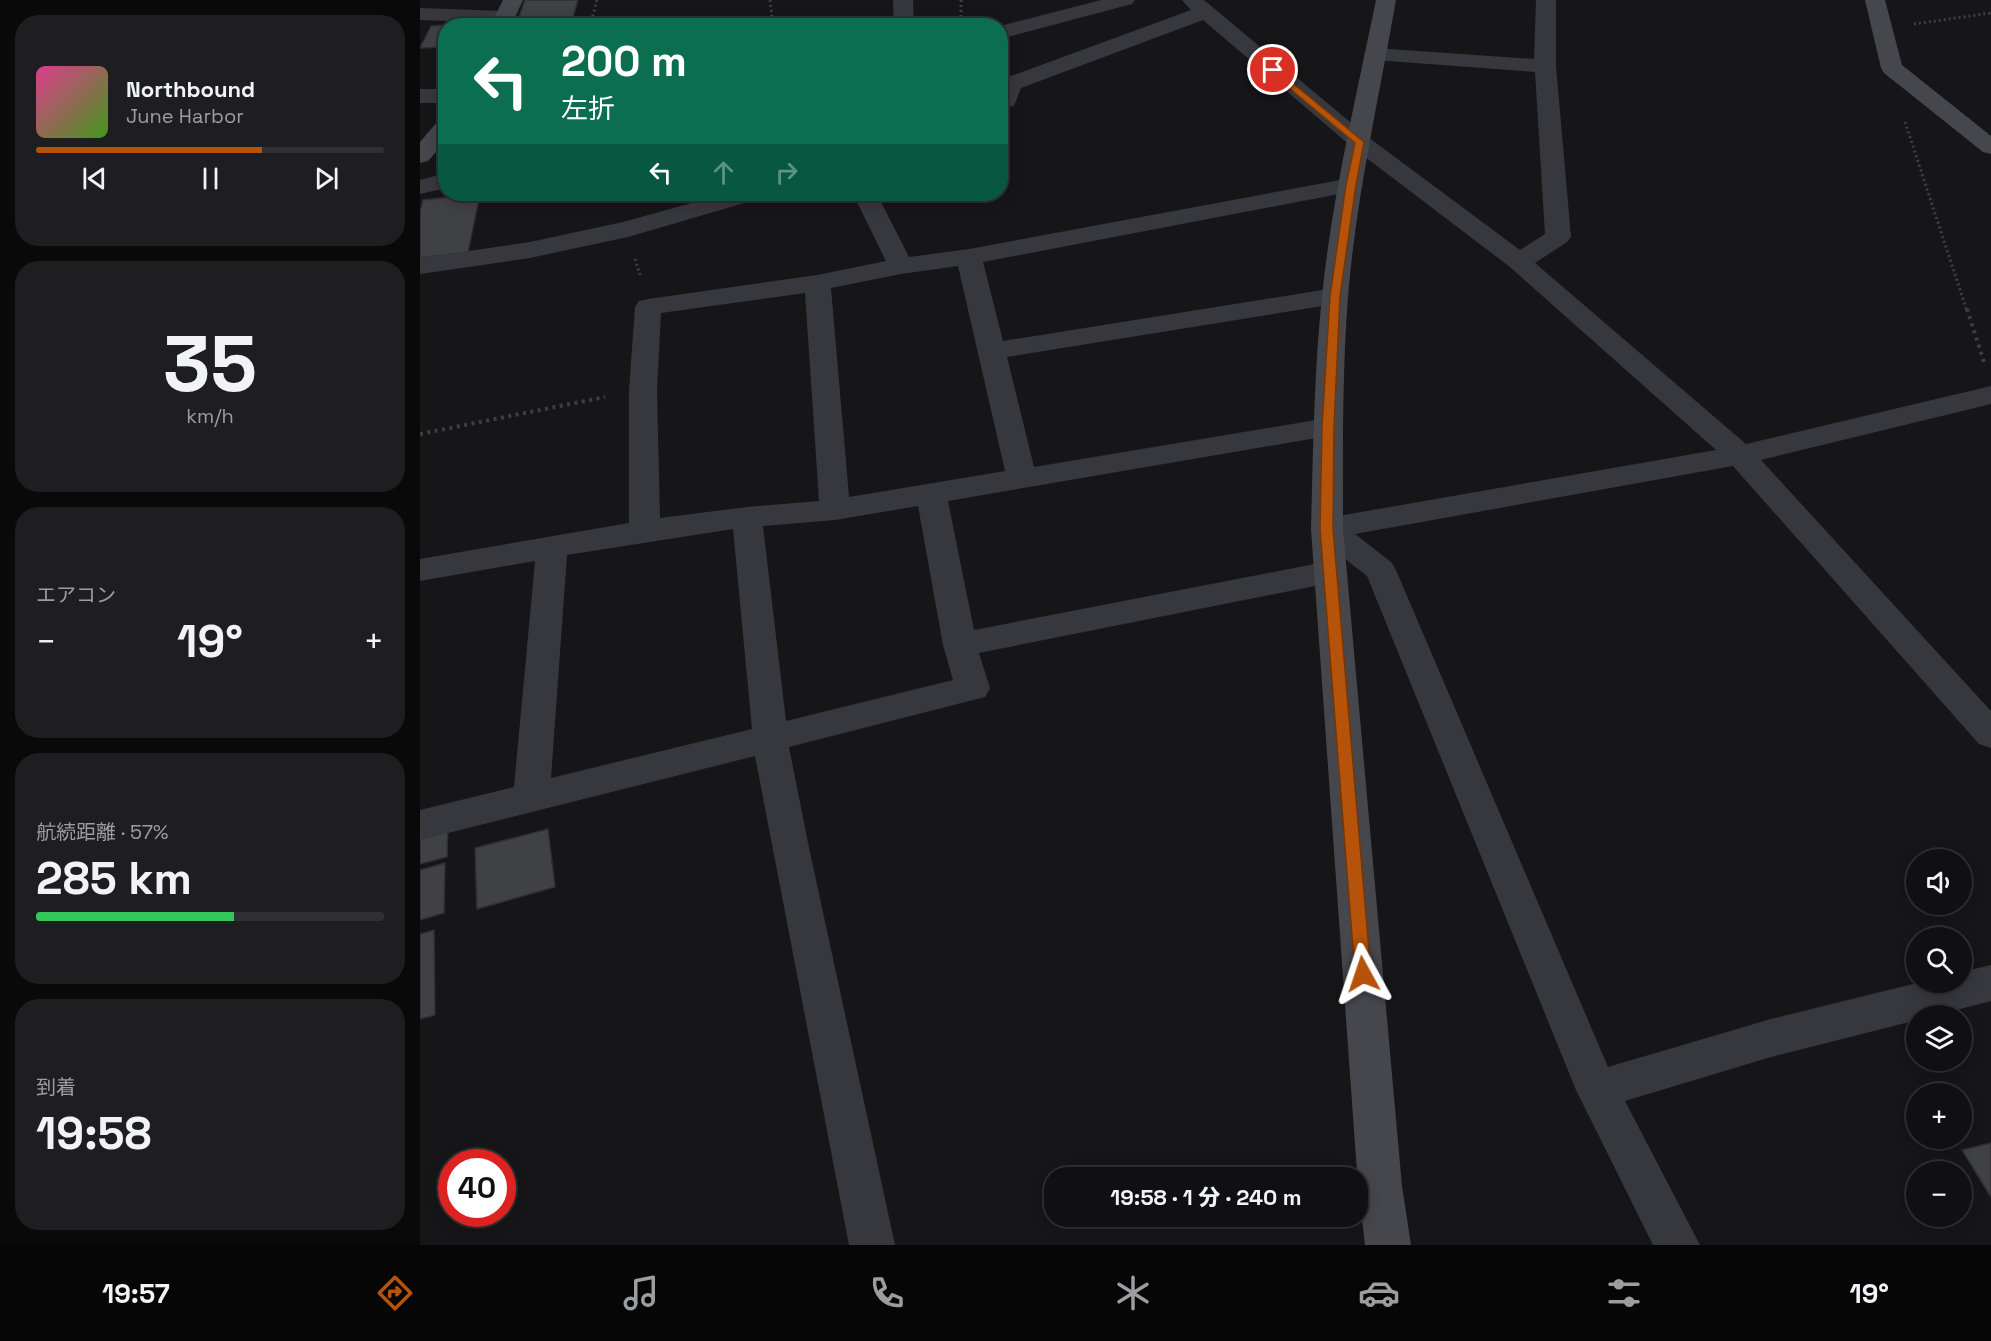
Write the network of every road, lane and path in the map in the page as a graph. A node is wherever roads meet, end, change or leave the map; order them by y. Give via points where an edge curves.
1 (597, 0) edge
2 (770, 0) edge
3 (903, 0) edge
4 (961, 0) edge
5 (1125, 0) edge
6 (1386, 0) edge
7 (1546, 0) edge
8 (1875, 0) edge
9 (1198, 6) edge
10 (1991, 13) edge
11 (420, 14) edge
12 (506, 14) edge
13 (592, 18) edge
14 (772, 18) edge
15 (904, 18) edge
16 (961, 18) edge
17 (1883, 28) junction
18 (1008, 31) edge
19 (1375, 54) junction
20 (1545, 66) junction
21 (1892, 68) junction
22 (1008, 94) edge
23 (420, 96) edge
24 (438, 96) edge
25 (438, 135) edge
26 (1360, 142) junction
27 (1991, 147) edge
28 (420, 156) edge
29 (438, 182) edge
30 (1351, 185) junction
31 (420, 187) edge
32 (725, 201) edge
33 (869, 201) edge
34 (969, 257) junction
35 (1519, 262) junction
36 (420, 266) edge
37 (902, 266) junction
38 (817, 284) junction
39 (1335, 296) junction
40 (993, 351) junction
41 (1989, 382) edge
42 (642, 390) junction
43 (1328, 427) junction
44 (420, 434) edge
45 (1740, 455) junction
46 (1022, 480) junction
47 (931, 492) junction
48 (836, 510) junction
49 (747, 517) junction
50 (1327, 529) junction
51 (645, 531) junction
52 (552, 547) junction
53 (420, 570) edge
54 (1330, 572) junction
55 (960, 645) junction
56 (1991, 734) edge
57 (770, 738) junction
58 (531, 798) junction
59 (420, 825) edge
60 (1991, 983) edge
61 (1597, 1090) junction
62 (872, 1245) edge
63 (1388, 1245) edge
64 (1677, 1245) edge

1 - 13 path
2 - 14 path
3 - 15 street
4 - 16 path
5 - 18 street
6 - 19 street
7 - 20 street
8 - 17 street
9 - 22 street via 1011,84
9 - 26 street
10 - 17 path
11 - 12 street
17 - 21 street
19 - 20 street
19 - 26 street
20 - 35 street via 1558,237
21 - 27 street
21 - 41 path via 1908,132
23 - 24 street
25 - 28 street
26 - 30 street
26 - 35 street
29 - 31 street
30 - 34 street
30 - 39 street
32 - 36 street via 628,229 530,250
33 - 37 street
34 - 37 street
34 - 40 street
35 - 45 street
37 - 38 street
38 - 42 street via 648,307
38 - 48 street
39 - 40 street
39 - 43 street
40 - 46 street
41 - 45 street
42 - 44 path
42 - 51 street
43 - 46 street
43 - 50 street
45 - 50 street
45 - 56 street
46 - 47 street
47 - 48 street
47 - 55 street
48 - 49 street
49 - 51 street
49 - 57 street
50 - 54 street
50 - 61 street via 1380,570
51 - 52 street
52 - 53 street
52 - 58 street
54 - 55 street
54 - 63 street
55 - 57 street via 973,688
57 - 58 street
57 - 62 street
58 - 59 street
60 - 61 street via 1771,1038
61 - 64 street

